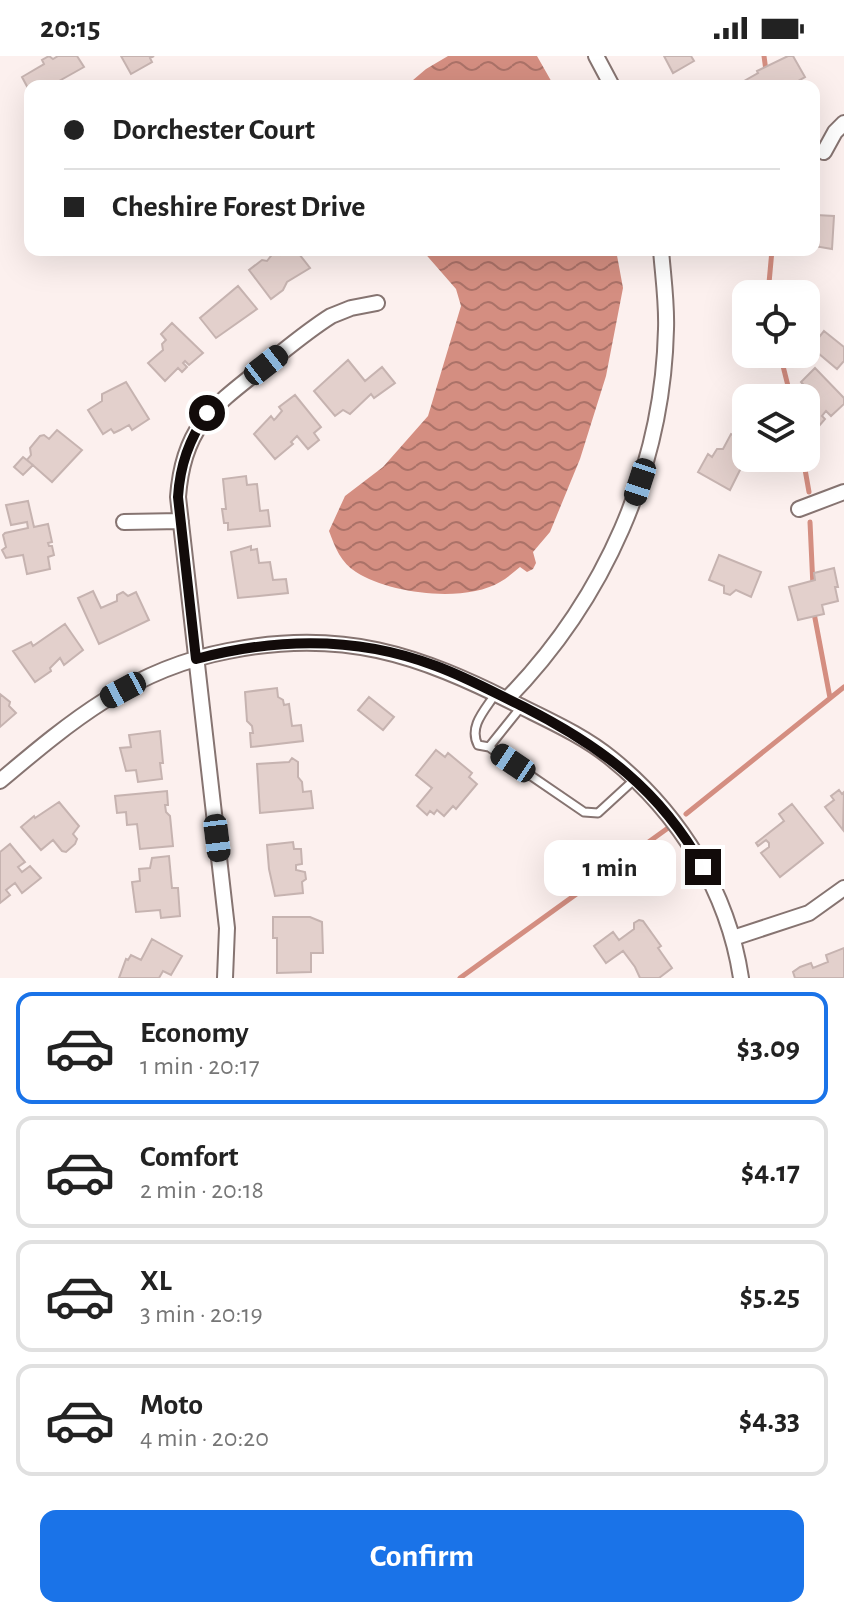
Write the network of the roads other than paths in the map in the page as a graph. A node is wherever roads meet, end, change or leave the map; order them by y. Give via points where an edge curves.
1 (596, 56) edge
2 (609, 80) edge
3 (844, 123) edge
4 (824, 152) dead end
5 (661, 256) edge
6 (377, 303) dead end
7 (844, 492) edge
8 (799, 509) dead end
9 (181, 521) junction
10 (124, 522) dead end
11 (196, 659) junction
12 (501, 696) junction
13 (522, 706) junction
14 (489, 747) junction
15 (635, 780) junction
16 (0, 781) edge
17 (844, 888) edge
18 (733, 938) junction
19 (225, 978) edge
20 (741, 978) edge

1 - 2 street
3 - 4 street
5 - 12 street via 666,318 662,381 647,462 633,503 585,601 548,653
6 - 9 street via 351,308 314,327 207,413 179,477
7 - 8 street
9 - 10 street
9 - 11 street
11 - 12 street via 285,643 353,645 433,665
11 - 16 street via 101,701
11 - 19 street via 227,928
12 - 13 street
12 - 14 lane via 474,729 478,745
13 - 14 lane
13 - 15 street via 579,736
14 - 15 lane via 584,812 598,813
15 - 18 street via 693,850
17 - 18 street via 809,913
18 - 20 street

